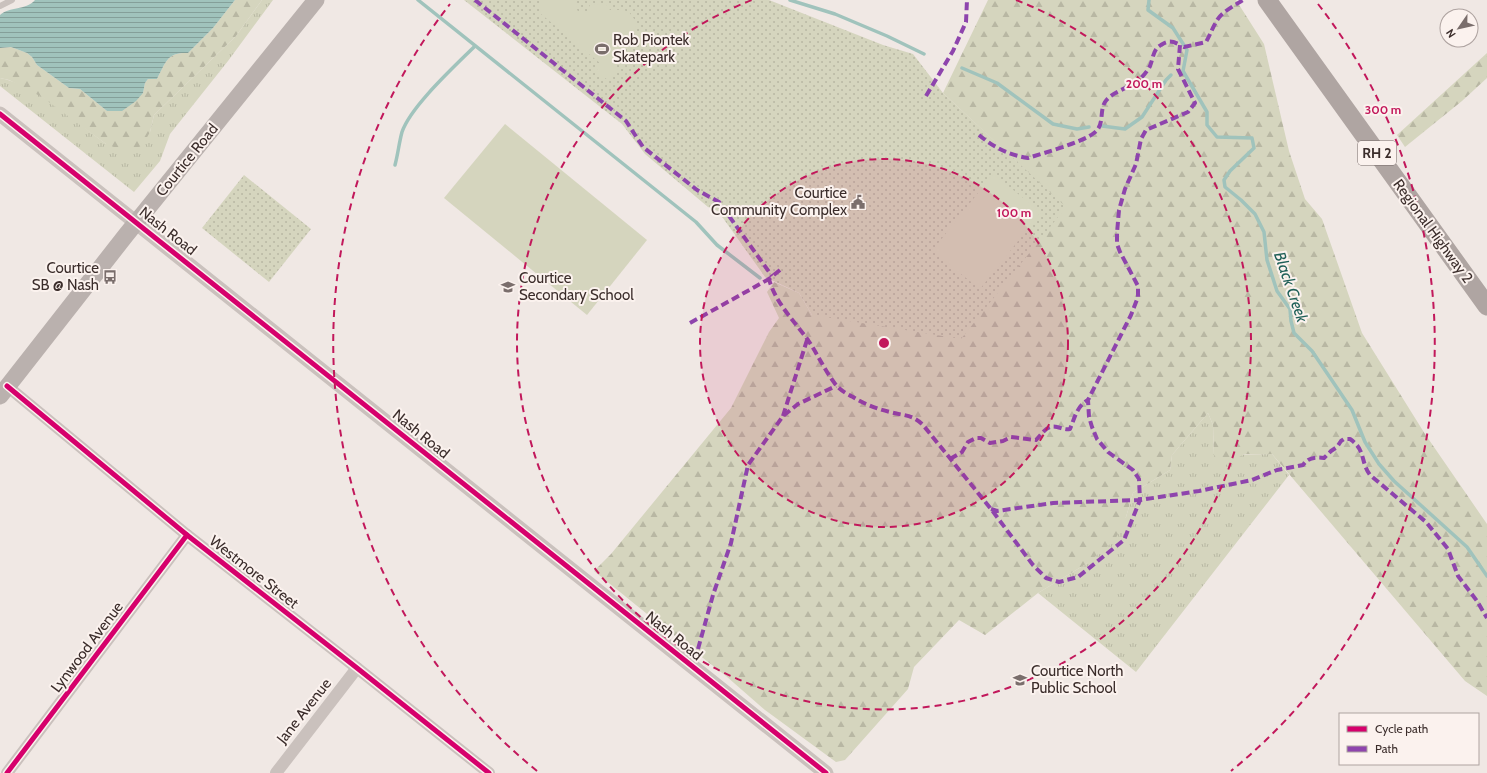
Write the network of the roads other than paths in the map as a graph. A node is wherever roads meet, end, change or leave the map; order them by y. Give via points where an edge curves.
1 (12, 0) edge
2 (316, 0) edge
3 (1266, 0) edge
4 (0, 6) edge
5 (0, 114) edge
6 (137, 222) junction
7 (1487, 306) edge
8 (4, 391) edge
9 (187, 535) junction
10 (357, 668) junction
11 (821, 771) edge
12 (7, 773) edge
13 (276, 773) edge
14 (489, 773) edge

1 - 4 lane
2 - 6 main road, Courtice Road
3 - 7 main road, Regional Highway 2 / RH 2
5 - 6 street, Nash Road
6 - 8 main road, Courtice Road
6 - 11 street, Nash Road
8 - 9 street, Westmore Street
9 - 10 street, Westmore Street
9 - 12 street, Lynwood Avenue
10 - 13 street, Jane Avenue
10 - 14 street, Westmore Street

